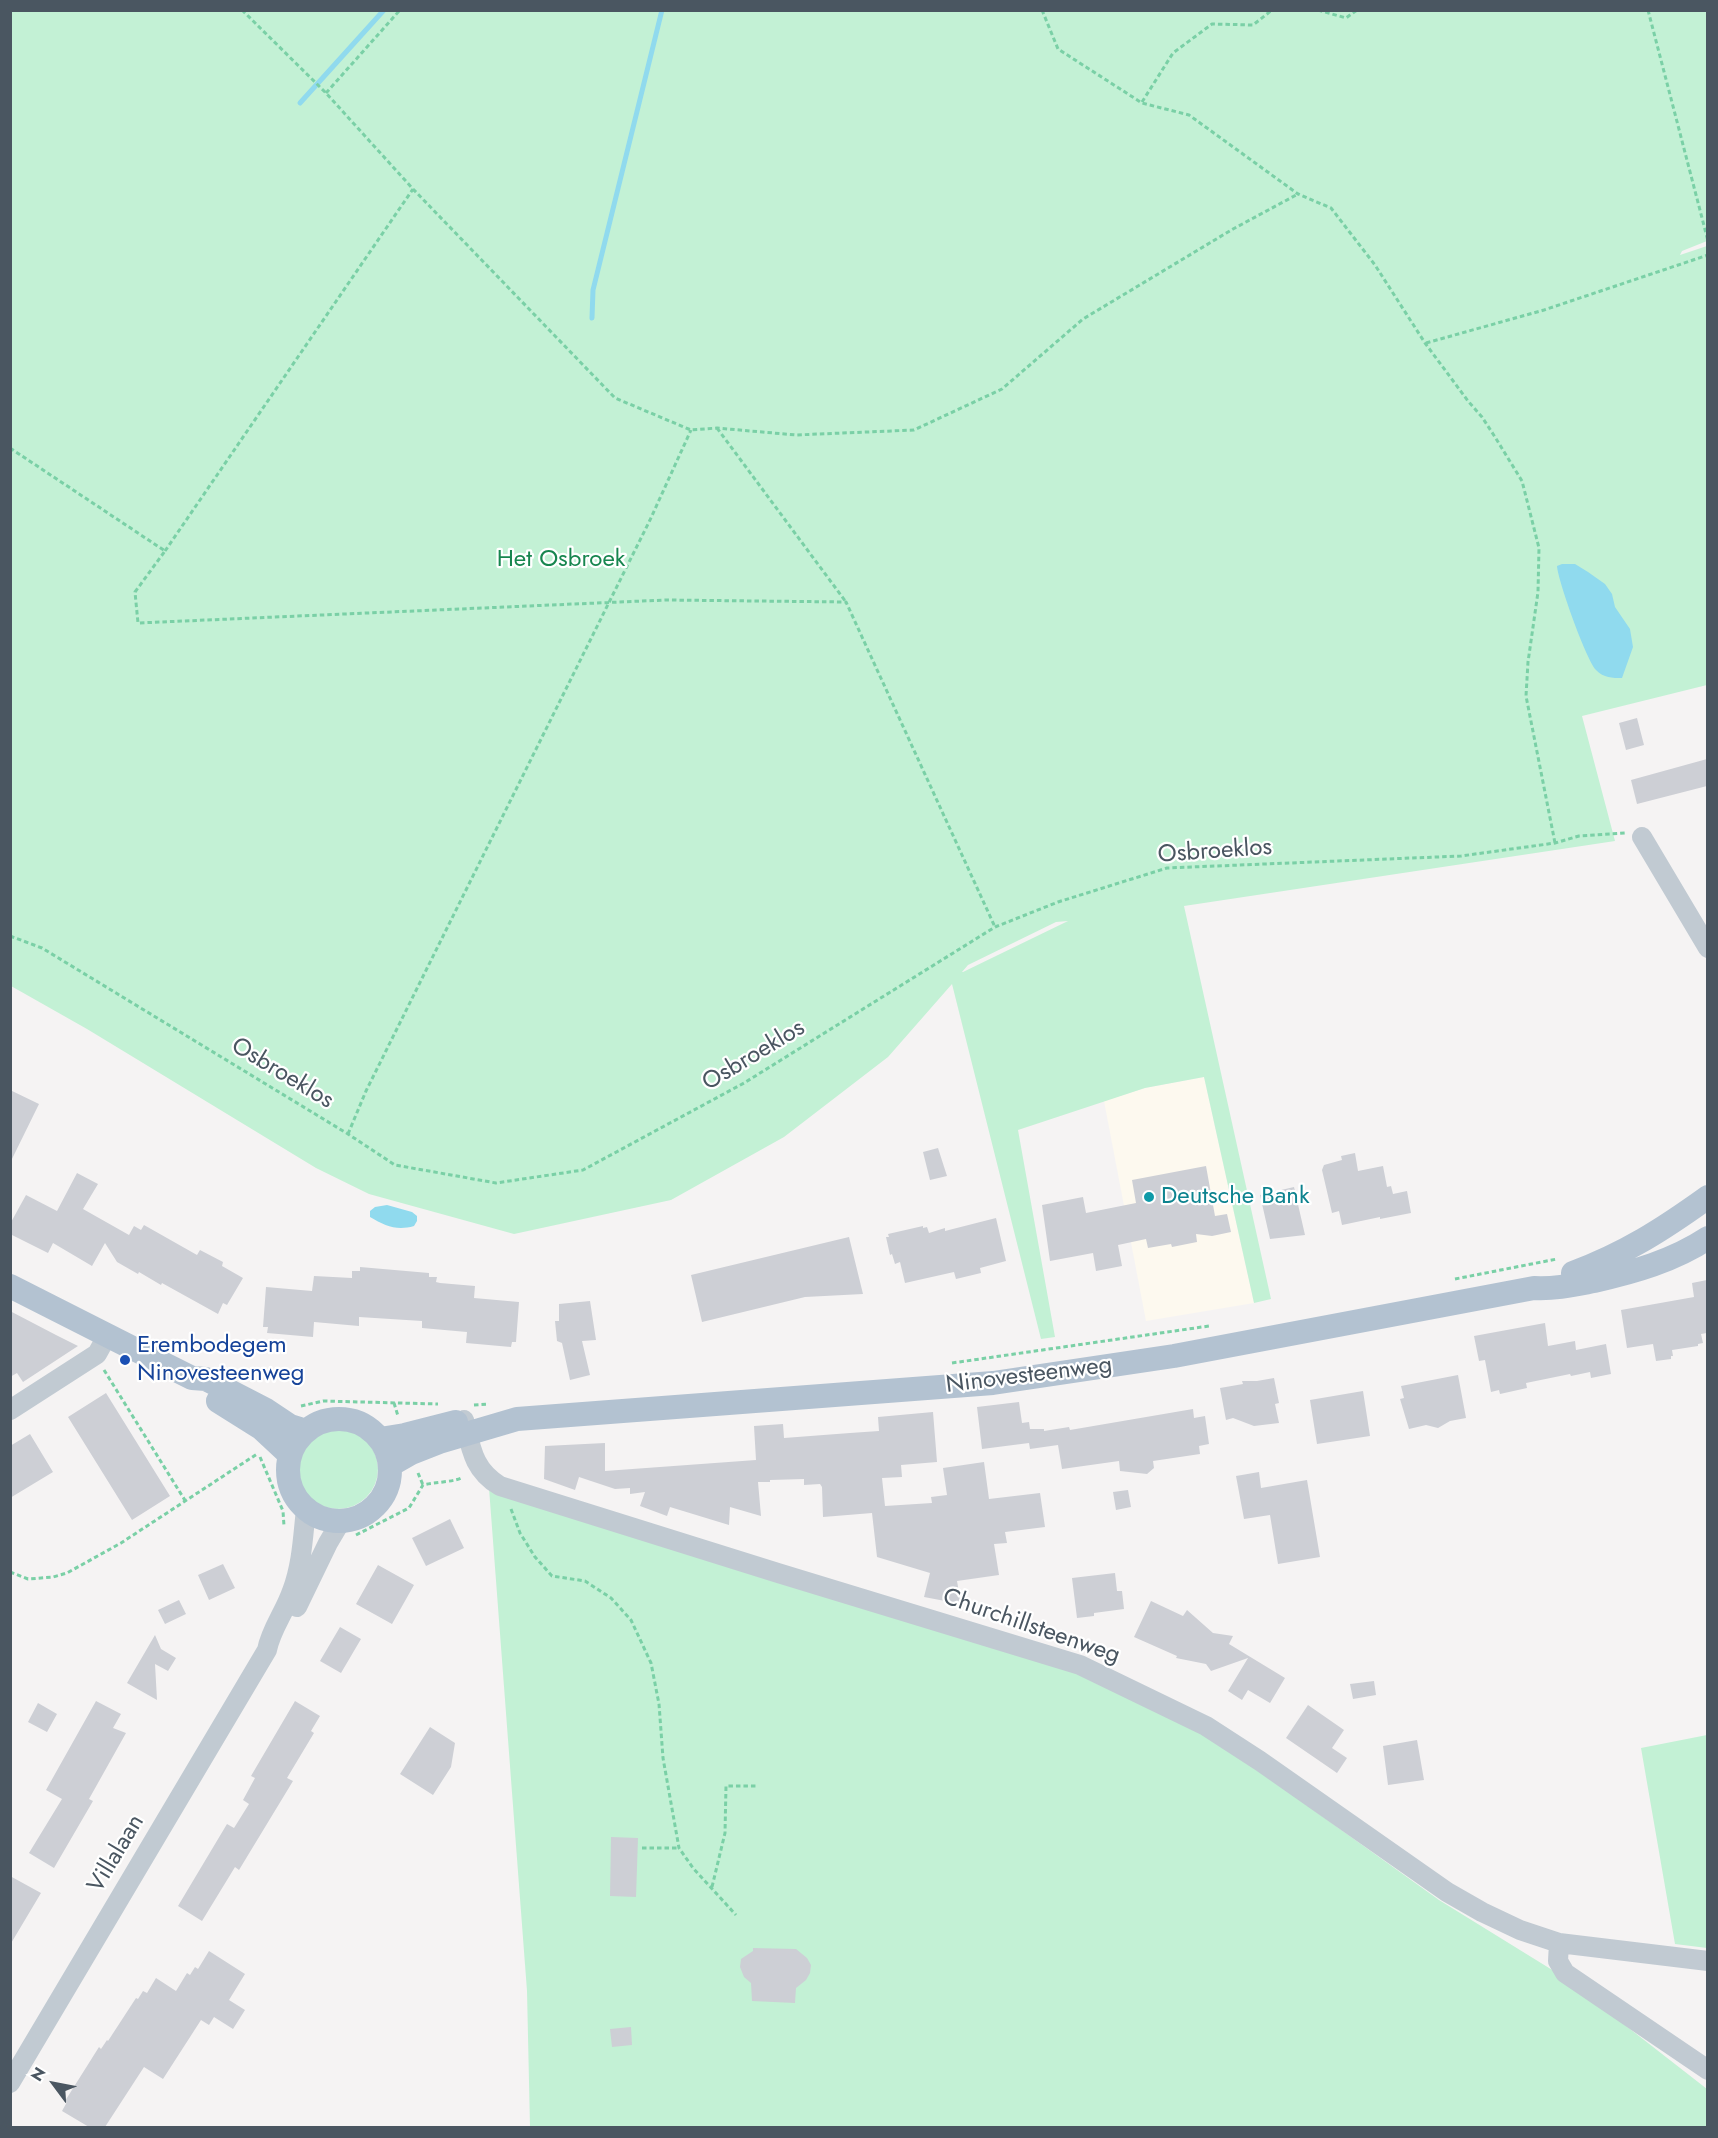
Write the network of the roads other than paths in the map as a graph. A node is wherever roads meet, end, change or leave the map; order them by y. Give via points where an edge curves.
1 (1642, 837) road end
2 (1707, 948) edge
3 (1707, 1197) edge
4 (1707, 1238) edge
5 (10, 1286) edge
6 (1534, 1288) junction
7 (101, 1346) junction
8 (192, 1378) junction
9 (10, 1410) edge
10 (468, 1419) junction
11 (306, 1431) junction
12 (380, 1439) junction
13 (290, 1455) junction
14 (390, 1465) junction
15 (306, 1509) junction
16 (341, 1521) junction
17 (298, 1595) junction
18 (1559, 1943) junction
19 (1707, 1961) edge
20 (1707, 2070) edge
21 (10, 2083) edge

1 - 2 street
3 - 6 main road, Ninovesteenweg via 1663,1230 1626,1251
4 - 6 main road, Ninovesteenweg via 1655,1265 1626,1274 1553,1289
5 - 7 main road
6 - 10 main road, Ninovesteenweg via 1174,1356 993,1383 518,1419
7 - 8 main road
7 - 9 street
8 - 11 main road via 206,1379
8 - 13 main road via 200,1389 261,1428
10 - 12 main road, Ninovesteenweg
10 - 14 main road, Ninovesteenweg
10 - 18 street, Churchillsteenweg via 473,1457 488,1479 500,1486 1080,1665 1206,1726 1447,1892 1520,1930
11 - 12 main road via 337,1419 353,1421
11 - 13 main road
12 - 14 main road
13 - 15 main road via 290,1484
14 - 16 main road via 382,1497 371,1509
15 - 16 main road via 322,1518
15 - 17 street, Villalaan
16 - 17 street, Villalaan
17 - 21 street, Villalaan via 278,1641 267,1650
18 - 19 street, Churchillsteenweg
18 - 20 street via 1558,1961 1565,1973

